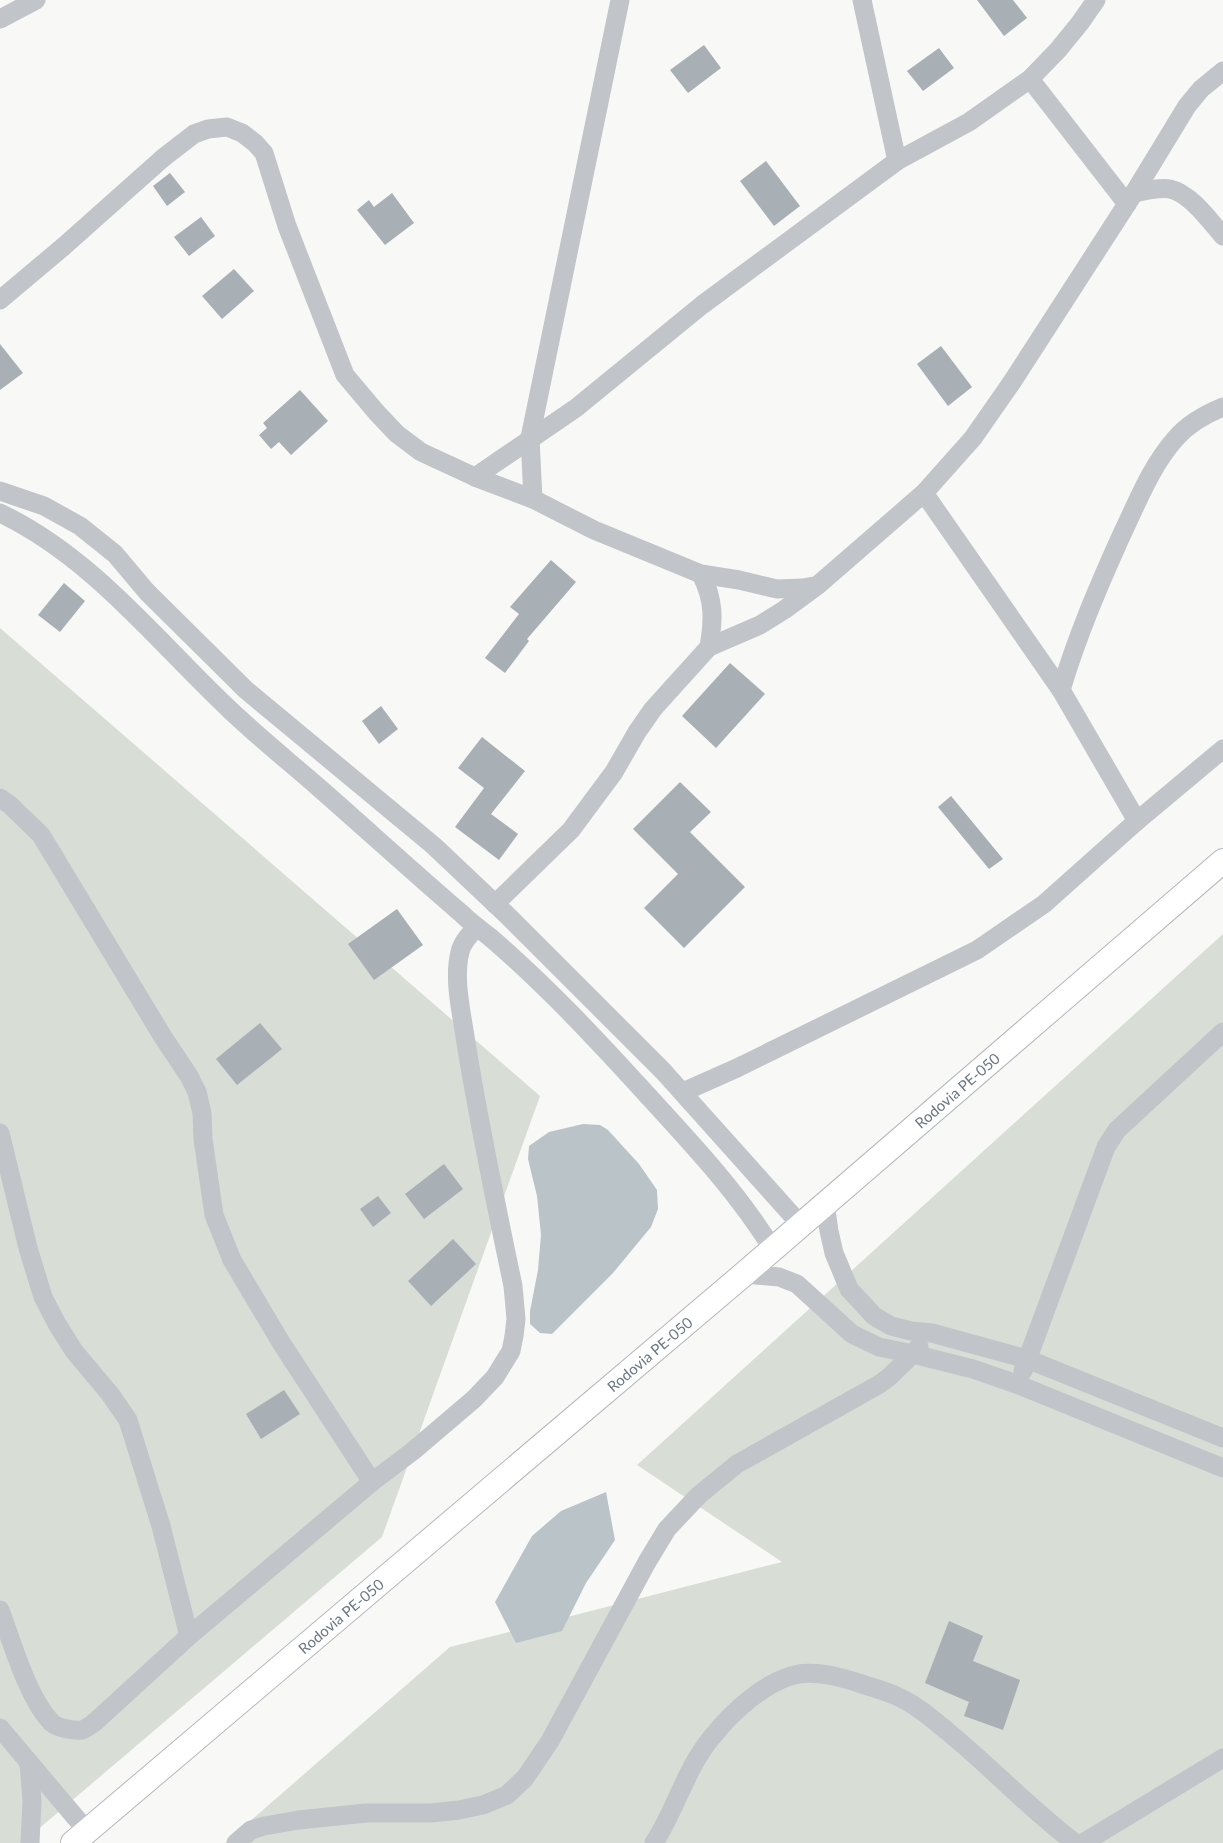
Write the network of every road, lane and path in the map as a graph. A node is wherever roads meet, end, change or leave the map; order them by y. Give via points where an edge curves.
1 (36, 0) edge
2 (620, 0) edge
3 (862, 0) edge
4 (1096, 0) edge
5 (0, 19) edge
6 (1223, 71) edge
7 (1030, 79) junction
8 (897, 161) junction
9 (1130, 198) junction
10 (1223, 236) edge
11 (0, 300) edge
12 (1223, 407) edge
13 (530, 438) junction
14 (474, 477) junction
15 (0, 491) edge
16 (924, 493) junction
17 (533, 499) junction
18 (0, 513) edge
19 (702, 574) junction
20 (818, 585) junction
21 (710, 647) junction
22 (1061, 690) junction
23 (1223, 748) edge
24 (0, 798) edge
25 (1138, 821) junction
26 (1223, 861) edge
27 (495, 904) junction
28 (477, 927) junction
29 (1223, 1032) edge
30 (683, 1092) junction
31 (703, 1113) junction
32 (681, 1131) junction
33 (0, 1133) edge
34 (752, 1169) junction
35 (730, 1187) junction
36 (826, 1203) junction
37 (800, 1224) junction
38 (772, 1248) junction
39 (744, 1274) junction
40 (849, 1289) junction
41 (824, 1308) junction
42 (932, 1333) junction
43 (913, 1354) junction
44 (1026, 1359) junction
45 (1020, 1385) junction
46 (1168, 1416) junction
47 (1223, 1438) edge
48 (1157, 1442) junction
49 (1223, 1468) edge
50 (372, 1482) junction
51 (0, 1610) edge
52 (189, 1636) junction
53 (0, 1728) edge
54 (1223, 1758) edge
55 (29, 1763) junction
56 (80, 1837) edge
57 (1086, 1842) edge
58 (30, 1843) edge
59 (236, 1843) edge
60 (654, 1843) edge

1 - 5 street
2 - 13 street
3 - 8 street
4 - 7 street via 1075,30
6 - 9 street via 1187,106
7 - 8 street via 969,122
7 - 9 street
8 - 13 street via 702,305 576,408
9 - 10 street via 1160,188 1171,189 1192,202
9 - 16 street via 973,438
11 - 14 street via 194,134 208,128 227,127 242,133 264,154 287,226 345,374 359,394 397,434 421,452
12 - 22 street via 1192,424 1177,437 1149,476 1101,581
13 - 14 street
13 - 17 street
14 - 17 street
15 - 27 street via 51,510 80,526 115,554 147,592 246,690 434,846
16 - 20 street
16 - 22 street
17 - 19 street via 594,530
18 - 28 street via 72,557 125,604 228,708
19 - 20 street via 777,588
19 - 21 street via 713,604
20 - 21 street via 760,625
21 - 27 street via 653,709 614,772 571,830
22 - 25 street
23 - 25 street
24 - 50 street via 41,835 189,1076 202,1113 214,1215 232,1260 282,1344
25 - 30 street via 1044,904 977,950
26 - 36 main road, Rodovia PE-050
27 - 28 street
27 - 28 street
27 - 30 street
28 - 32 street via 581,1023
28 - 50 street via 460,951 458,988 472,1084 513,1286 514,1336 511,1350 495,1377
29 - 44 street via 1117,1130 1106,1147
30 - 31 street
31 - 32 street
31 - 34 street
32 - 35 street
33 - 52 street via 43,1297 74,1351 128,1420
34 - 35 street
34 - 37 street
35 - 38 street
36 - 37 main road, Rodovia PE-050
36 - 40 street via 834,1252
37 - 38 main road, Rodovia PE-050
38 - 39 main road, Rodovia PE-050
39 - 41 street via 779,1277 797,1284
39 - 56 main road, Rodovia PE-050
40 - 41 street
40 - 42 street via 874,1316 891,1326
41 - 43 street via 865,1342
42 - 43 street
42 - 44 street
43 - 45 street
43 - 59 street via 883,1381 737,1464 667,1529 550,1741 525,1778 507,1796 459,1810 366,1813 264,1826 252,1830
44 - 45 street
44 - 46 street
45 - 48 street
46 - 47 street
46 - 48 street
48 - 49 street
50 - 52 street
51 - 52 street via 39,1704 54,1724 68,1729 83,1730 95,1722
53 - 55 street
54 - 57 street
55 - 56 street
55 - 58 street via 32,1801
57 - 60 street via 1031,1806 927,1714 895,1695 816,1673 798,1674 755,1694 723,1725 698,1757

